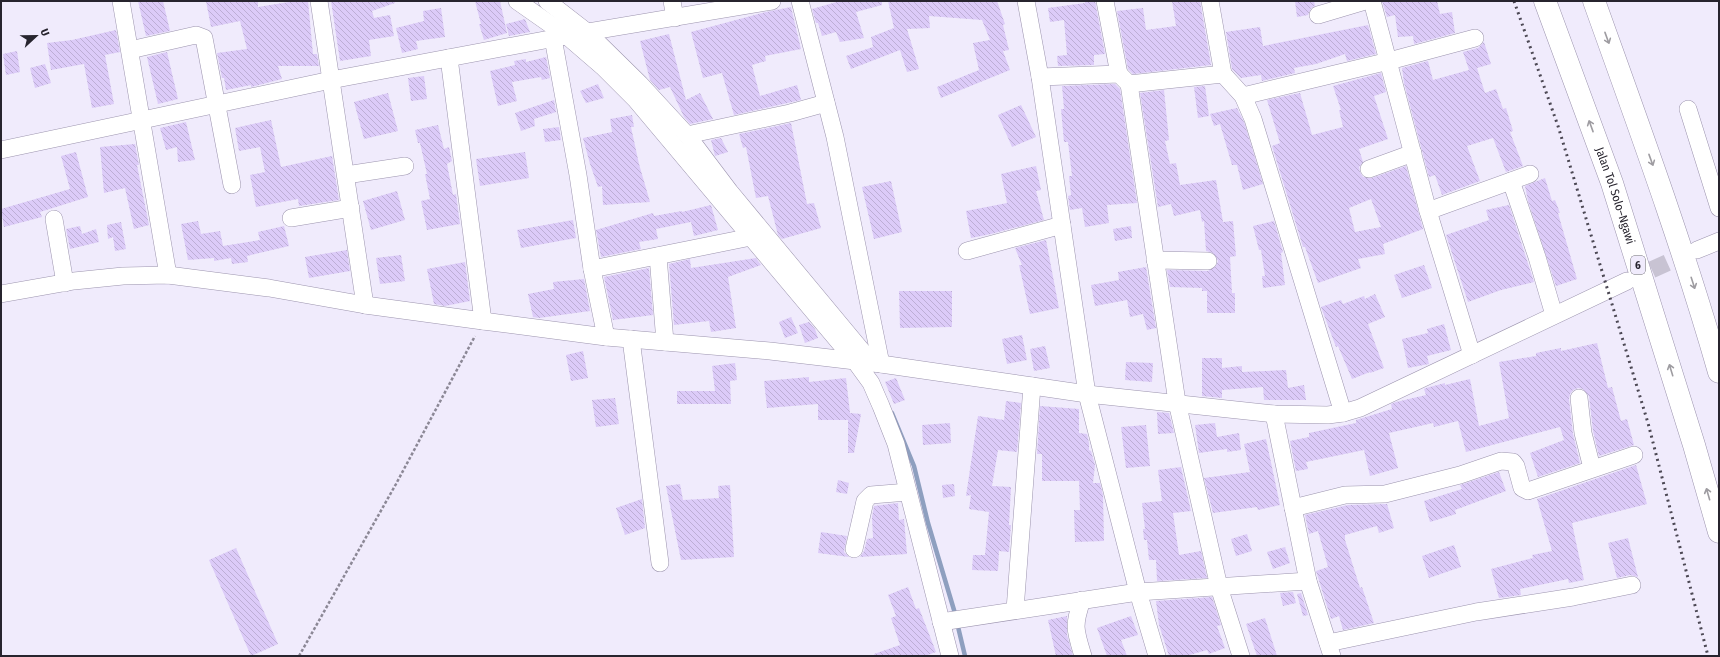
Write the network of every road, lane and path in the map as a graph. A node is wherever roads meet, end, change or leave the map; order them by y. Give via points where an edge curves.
1 (121, 1) edge
2 (320, 1) edge
3 (518, 1) edge
4 (547, 1) edge
5 (672, 1) edge
6 (772, 1) edge
7 (800, 1) edge
8 (1026, 1) edge
9 (1105, 1) edge
10 (1210, 1) edge
11 (1365, 1) edge
12 (1372, 1) edge
13 (1546, 1) edge
14 (1594, 1) edge
15 (1318, 15) dead end
16 (675, 18) junction
17 (572, 35) junction
18 (1475, 38) dead end
19 (130, 50) junction
20 (449, 58) junction
21 (1389, 61) junction
22 (1223, 74) junction
23 (1040, 77) junction
24 (1124, 79) junction
25 (331, 80) junction
26 (1243, 96) junction
27 (826, 103) junction
28 (216, 104) junction
29 (1688, 109) dead end
30 (142, 120) junction
31 (687, 135) junction
32 (1, 150) edge
33 (1413, 153) junction
34 (405, 166) dead end
35 (1369, 169) dead end
36 (1530, 174) dead end
37 (346, 175) junction
38 (1511, 181) junction
39 (232, 185) dead end
40 (351, 208) junction
41 (1719, 208) edge
42 (1428, 211) junction
43 (291, 218) dead end
44 (54, 219) dead end
45 (1062, 225) junction
46 (751, 237) junction
47 (1719, 241) edge
48 (1697, 250) tunnel mouth
49 (967, 251) dead end
50 (658, 256) junction
51 (1155, 260) junction
52 (1208, 261) dead end
53 (592, 269) junction
54 (168, 275) junction
55 (1628, 281) tunnel mouth
56 (65, 283) junction
57 (1, 294) edge
58 (365, 305) junction
59 (1554, 315) junction
60 (483, 321) junction
61 (606, 337) junction
62 (631, 339) junction
63 (665, 342) junction
64 (1472, 355) junction
65 (867, 363) junction
66 (1719, 372) edge
67 (1032, 386) junction
68 (1087, 394) junction
69 (1579, 398) dead end
70 (1177, 402) junction
71 (1343, 413) junction
72 (1274, 414) junction
73 (1634, 455) dead end
74 (1592, 468) junction
75 (908, 492) junction
76 (1293, 508) junction
77 (1719, 532) edge
78 (854, 549) dead end
79 (660, 562) dead end
80 (1308, 581) junction
81 (1632, 585) dead end
82 (1219, 587) junction
83 (1138, 592) junction
84 (1082, 600) junction
85 (1015, 610) junction
86 (951, 621) junction
87 (1330, 650) edge
88 (299, 656) edge
89 (950, 656) edge
90 (1083, 656) edge
91 (1157, 656) edge
92 (1241, 656) edge

1 - 19 street
2 - 25 street
3 - 17 street
4 - 17 street
5 - 16 street
6 - 16 street
7 - 27 street
8 - 23 street
9 - 24 street
10 - 22 street
11 - 15 street
12 - 21 street
77 -> 13 highway, Jalan Tol Solo–Ngawi / 6 via 1612,183
14 -> 66 highway via 1655,170
16 - 17 street
17 - 20 street
17 - 31 street via 640,84
17 - 46 street via 636,100
17 - 53 street via 578,175
18 - 21 street
19 - 28 street via 196,36 204,38
19 - 30 street
20 - 25 street
20 - 60 street
21 - 26 street
21 - 33 street
22 - 24 street
22 - 26 street
23 - 24 street
23 - 45 street
24 - 51 street
25 - 28 street
25 - 37 street
26 - 71 street via 1253,119
27 - 31 street
27 - 65 street via 835,137
28 - 30 street
28 - 39 street
29 - 41 street
30 - 32 street
30 - 54 street
31 - 65 street
33 - 35 street
33 - 42 street
34 - 37 street
36 - 38 street
37 - 40 street
38 - 42 street
38 - 59 street
40 - 43 street
40 - 58 street
42 - 64 street
44 - 56 street
45 - 49 street
45 - 68 street
46 - 50 street
46 - 65 street
47 - 48 street
50 - 53 street
50 - 63 street
51 - 52 street
51 - 70 street
53 - 61 street
54 - 56 street via 122,276
54 - 58 street via 269,288
55 - 59 street
56 - 57 street
58 - 60 street
59 - 64 street
60 - 61 street
60 - 88 path via 396,484
61 - 62 street
62 - 63 street
62 - 79 street
63 - 65 street
64 - 71 street via 1377,401
65 - 67 street
65 - 75 street via 870,383 900,457
67 - 68 street
67 - 85 street
68 - 70 street
68 - 83 street
69 - 74 street via 1583,433
70 - 72 street
70 - 82 street
71 - 72 street
72 - 76 street
73 - 74 street
74 - 76 street via 1528,491 1522,488 1513,462 1501,461 1385,494 1345,494
75 - 78 street via 871,495 865,501
75 - 86 street
76 - 80 street
80 - 82 street
80 - 87 street
81 - 87 street via 1476,612
82 - 83 street
82 - 92 street
83 - 84 street
83 - 91 street
84 - 85 street
84 - 90 street via 1075,620 1076,635
85 - 86 street
86 - 89 street

